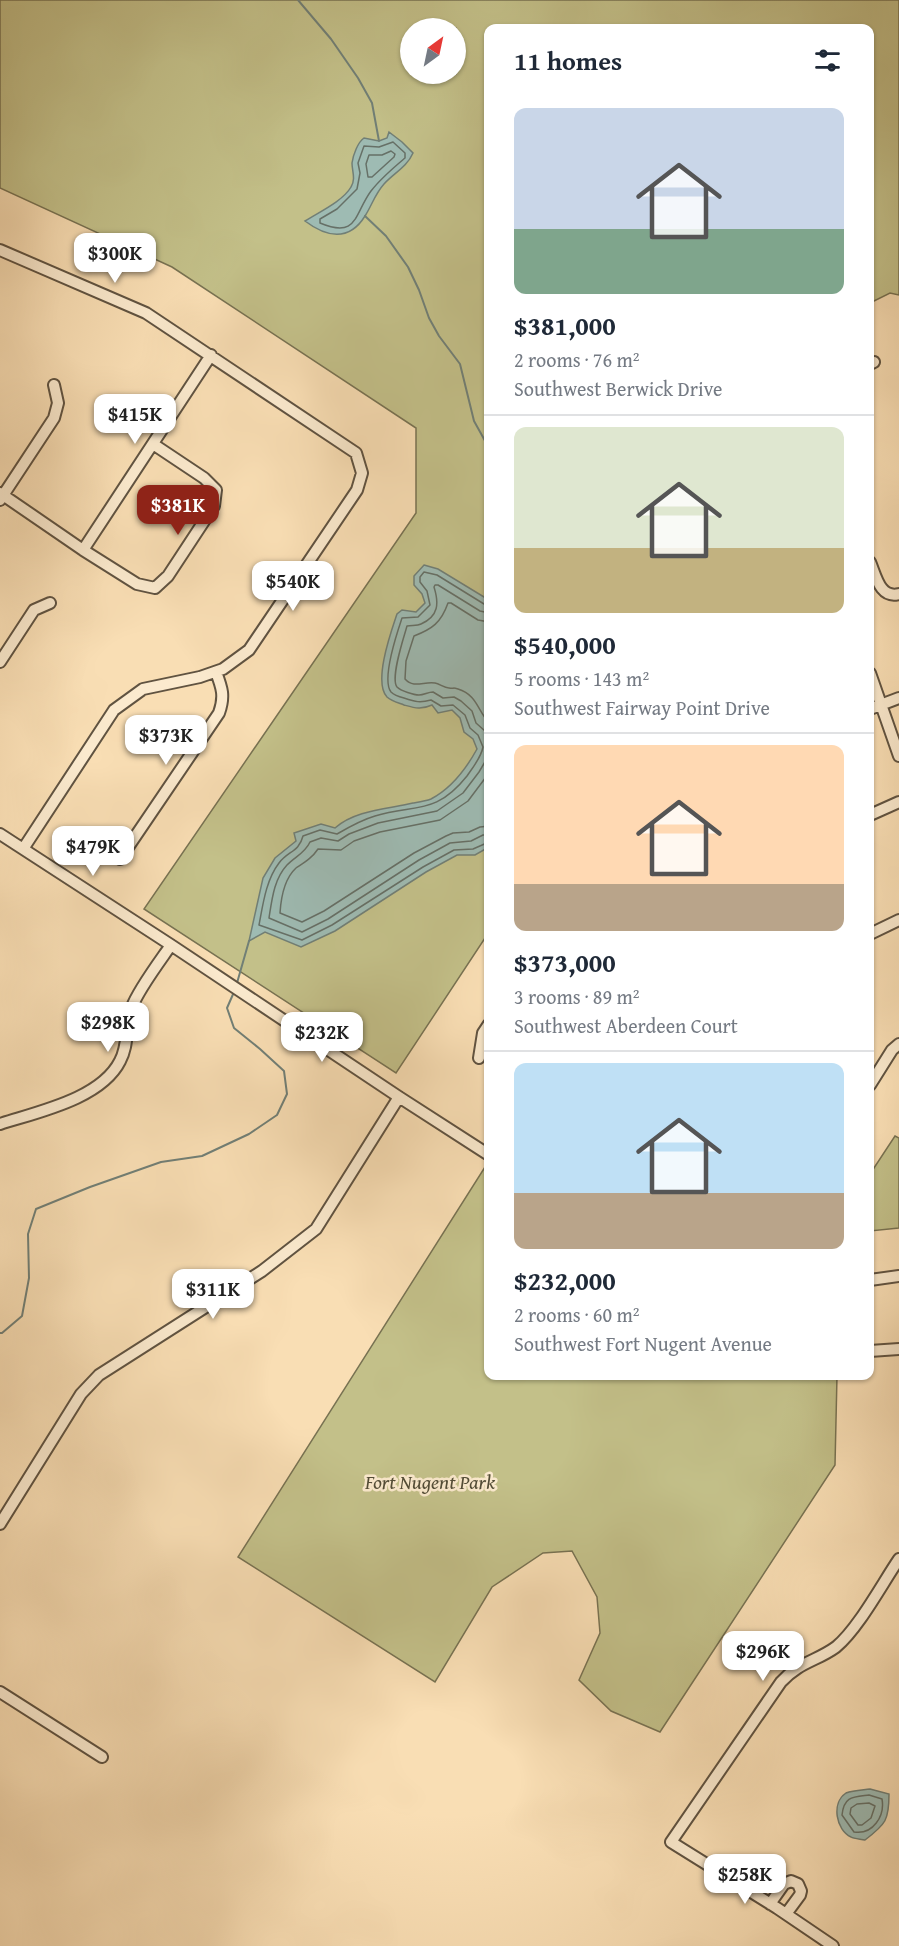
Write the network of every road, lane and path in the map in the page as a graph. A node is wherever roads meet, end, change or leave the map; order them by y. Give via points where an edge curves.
1 (0, 250) edge
2 (211, 355) junction
3 (54, 385) dead end
4 (153, 444) junction
5 (1, 497) edge
6 (83, 550) junction
7 (875, 590) edge
8 (899, 594) edge
9 (50, 603) dead end
10 (0, 662) edge
11 (216, 672) junction
12 (874, 683) edge
13 (899, 698) edge
14 (882, 704) junction
15 (874, 707) edge
16 (899, 756) edge
17 (899, 802) edge
18 (874, 813) edge
19 (0, 834) edge
20 (23, 849) junction
21 (120, 859) dead end
22 (899, 920) edge
23 (874, 932) edge
24 (171, 945) junction
25 (484, 1032) edge
26 (899, 1044) edge
27 (479, 1058) dead end
28 (874, 1079) edge
29 (399, 1097) junction
30 (0, 1124) edge
31 (484, 1152) edge
32 (899, 1276) edge
33 (874, 1279) edge
34 (899, 1349) edge
35 (874, 1351) edge
36 (0, 1524) edge
37 (899, 1559) edge
38 (0, 1692) edge
39 (102, 1757) dead end
40 (770, 1904) junction
41 (786, 1914) junction
42 (833, 1946) edge

1 - 2 street via 146,313
2 - 4 street
2 - 11 street via 356,453 362,473 357,490 249,650
3 - 5 street via 58,403 54,418
4 - 6 street
4 - 6 street via 216,490 214,506 168,576 155,588 137,584
5 - 6 street
7 - 8 street
9 - 10 street via 34,610
11 - 20 street via 143,688 114,710
11 - 21 street via 223,690 219,712
12 - 14 street
13 - 14 street
14 - 15 street
14 - 16 street
17 - 18 street
19 - 20 street
20 - 24 street
22 - 23 street
24 - 29 street
24 - 30 street via 132,1005 126,1046 110,1075 76,1098
25 - 27 street
26 - 28 street
29 - 31 street
29 - 36 street via 316,1229 262,1271 99,1375 81,1394
32 - 33 street
34 - 35 street
37 - 40 street via 846,1637 829,1651 796,1667 781,1682 671,1842
38 - 39 street
40 - 41 street
40 - 41 street via 784,1884 795,1882 800,1895
41 - 42 street

